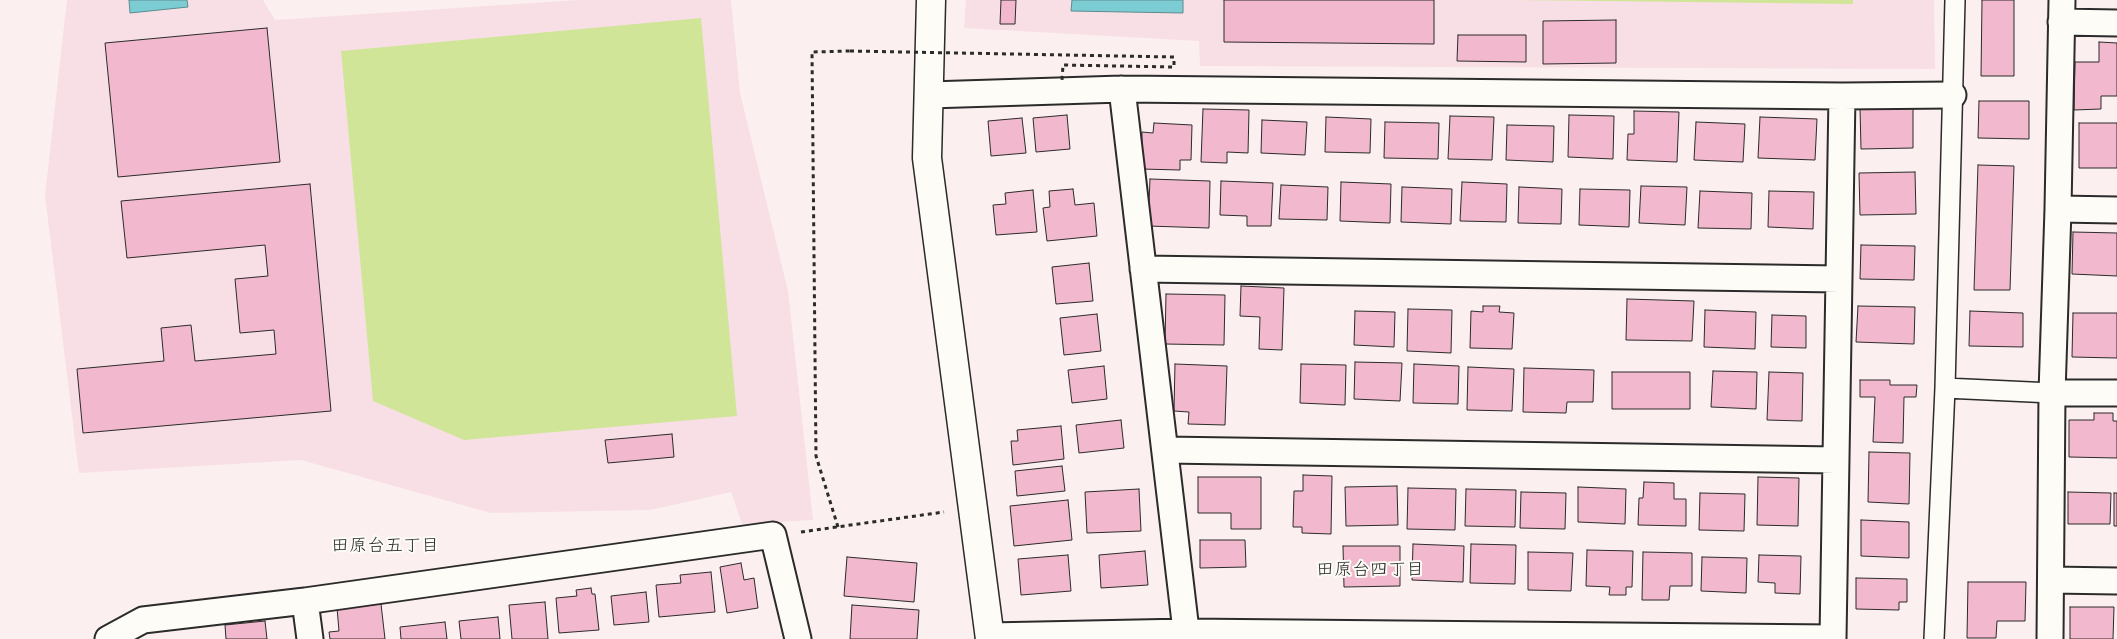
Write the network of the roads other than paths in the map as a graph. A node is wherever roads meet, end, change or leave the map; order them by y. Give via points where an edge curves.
1 (932, 0) edge
2 (1955, 0) edge
3 (2062, 11) edge
4 (2117, 23) edge
5 (1122, 89) junction
6 (929, 95) junction
7 (1953, 95) junction
8 (1842, 96) junction
9 (2058, 209) junction
10 (2117, 210) edge
11 (1143, 269) junction
12 (1839, 279) junction
13 (1945, 388) junction
14 (2052, 392) junction
15 (2117, 393) edge
16 (1165, 450) junction
17 (1836, 460) junction
18 (2051, 580) junction
19 (2117, 581) edge
20 (305, 601) junction
21 (1187, 636) edge
22 (990, 638) edge
23 (1744, 638) edge
24 (108, 639) edge
25 (310, 639) edge
26 (798, 639) edge
27 (1934, 639) edge
28 (2050, 639) edge

1 - 6 street
2 - 7 street
3 - 4 street
3 - 9 street
5 - 6 street
5 - 8 street
5 - 11 street
6 - 22 street via 927,158
7 - 8 street
7 - 13 street
8 - 12 street
9 - 10 street
9 - 14 street
11 - 12 street
11 - 16 street
12 - 17 street
13 - 14 street
13 - 27 street
14 - 15 street
14 - 18 street
16 - 17 street
16 - 21 street
17 - 23 street via 1833,638
18 - 19 street
18 - 28 street
20 - 24 street via 144,620
20 - 25 street
20 - 26 street via 773,536
21 - 22 street
21 - 23 street

